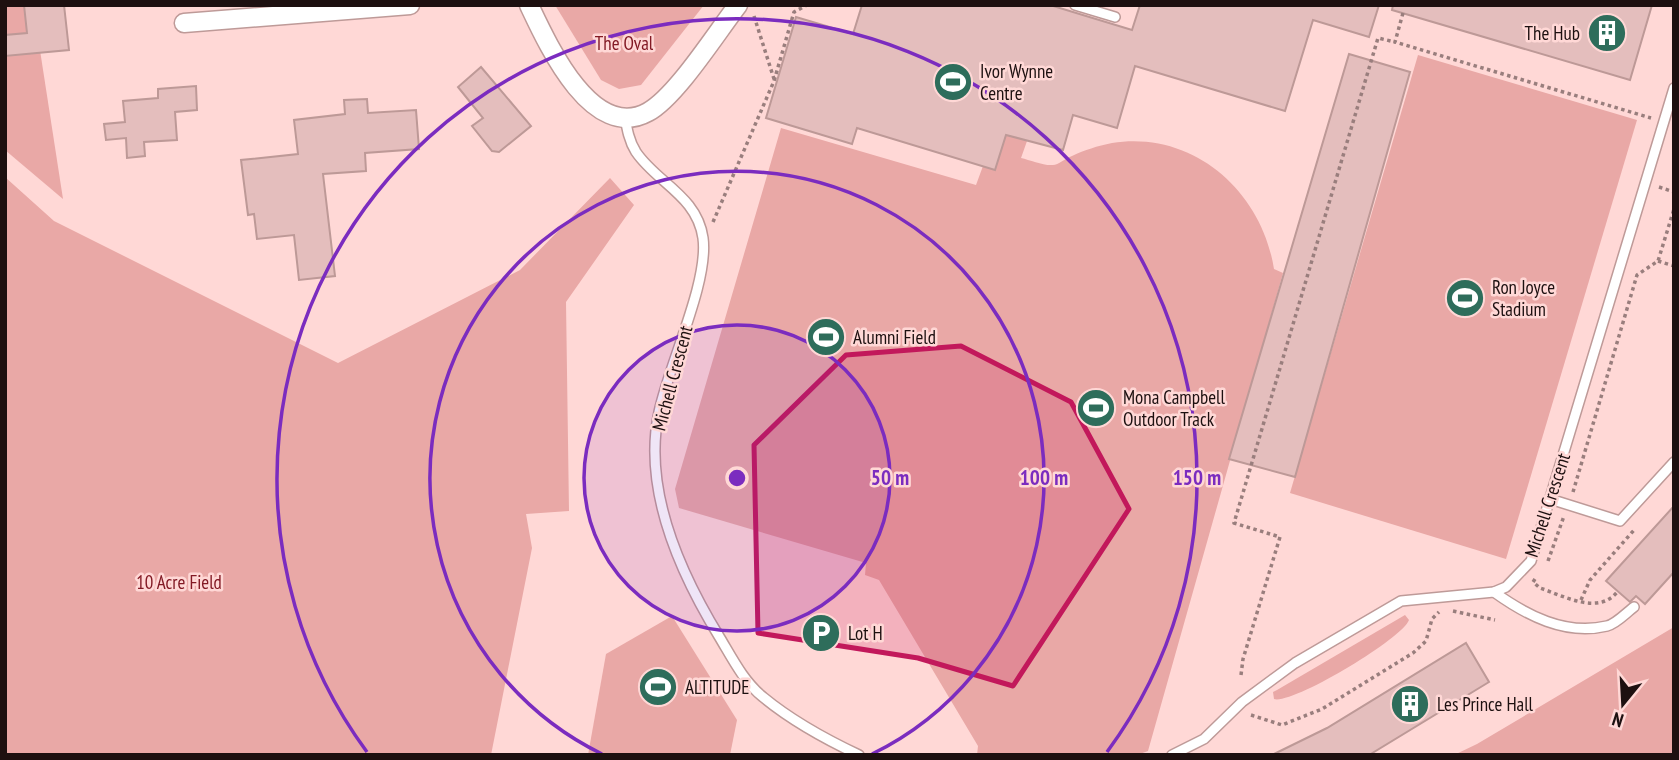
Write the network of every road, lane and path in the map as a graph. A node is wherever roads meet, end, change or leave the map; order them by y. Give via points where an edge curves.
1 (410, 5) edge
2 (529, 5) edge
3 (738, 5) edge
4 (751, 5) edge
5 (807, 5) edge
6 (1075, 5) edge
7 (1403, 13) dead end
8 (1115, 17) dead end
9 (184, 23) dead end
10 (1395, 42) junction
11 (774, 81) junction
12 (1674, 88) edge
13 (1645, 116) junction
14 (625, 117) junction
15 (1651, 118) dead end
16 (1643, 122) dead end
17 (1657, 186) dead end
18 (1674, 191) edge
19 (1674, 209) edge
20 (704, 239) junction
21 (1658, 261) junction
22 (1674, 266) edge
23 (1674, 462) edge
24 (1550, 499) junction
25 (1568, 505) junction
26 (1640, 523) dead end
27 (1545, 566) dead end
28 (1539, 574) dead end
29 (1618, 591) dead end
30 (1494, 592) junction
31 (1581, 601) junction
32 (1634, 607) dead end
33 (1495, 620) dead end
34 (1241, 675) dead end
35 (1242, 719) dead end
36 (859, 755) edge
37 (1172, 755) edge

1 - 9 street
2 - 14 street via 564,72 584,97 602,110
3 - 14 street via 667,97 647,113
4 - 11 path
5 - 11 path via 794,12
6 - 8 lane
7 - 10 path
10 - 13 path
10 - 34 path via 1378,38 1234,523 1280,537
11 - 20 path
12 - 24 lane, Michell Crescent
13 - 15 path
13 - 16 path
14 - 20 lane, Michell Crescent via 637,154 688,202
17 - 18 path
19 - 21 path
20 - 36 lane, Michell Crescent via 703,270 659,412 655,454 665,513 696,597 737,667 762,696 821,737
21 - 22 path
21 - 25 path via 1637,275
23 - 25 lane via 1620,521
24 - 25 lane
24 - 30 lane, Michell Crescent via 1531,561
25 - 27 path
26 - 31 path via 1590,580
28 - 31 path via 1533,582 1539,588
29 - 31 path via 1602,604
30 - 32 lane via 1525,614 1567,627 1609,626
30 - 37 lane via 1401,601 1295,663 1242,702 1204,739
33 - 35 path via 1441,611 1432,619 1421,647 1322,709 1282,725 1255,715

